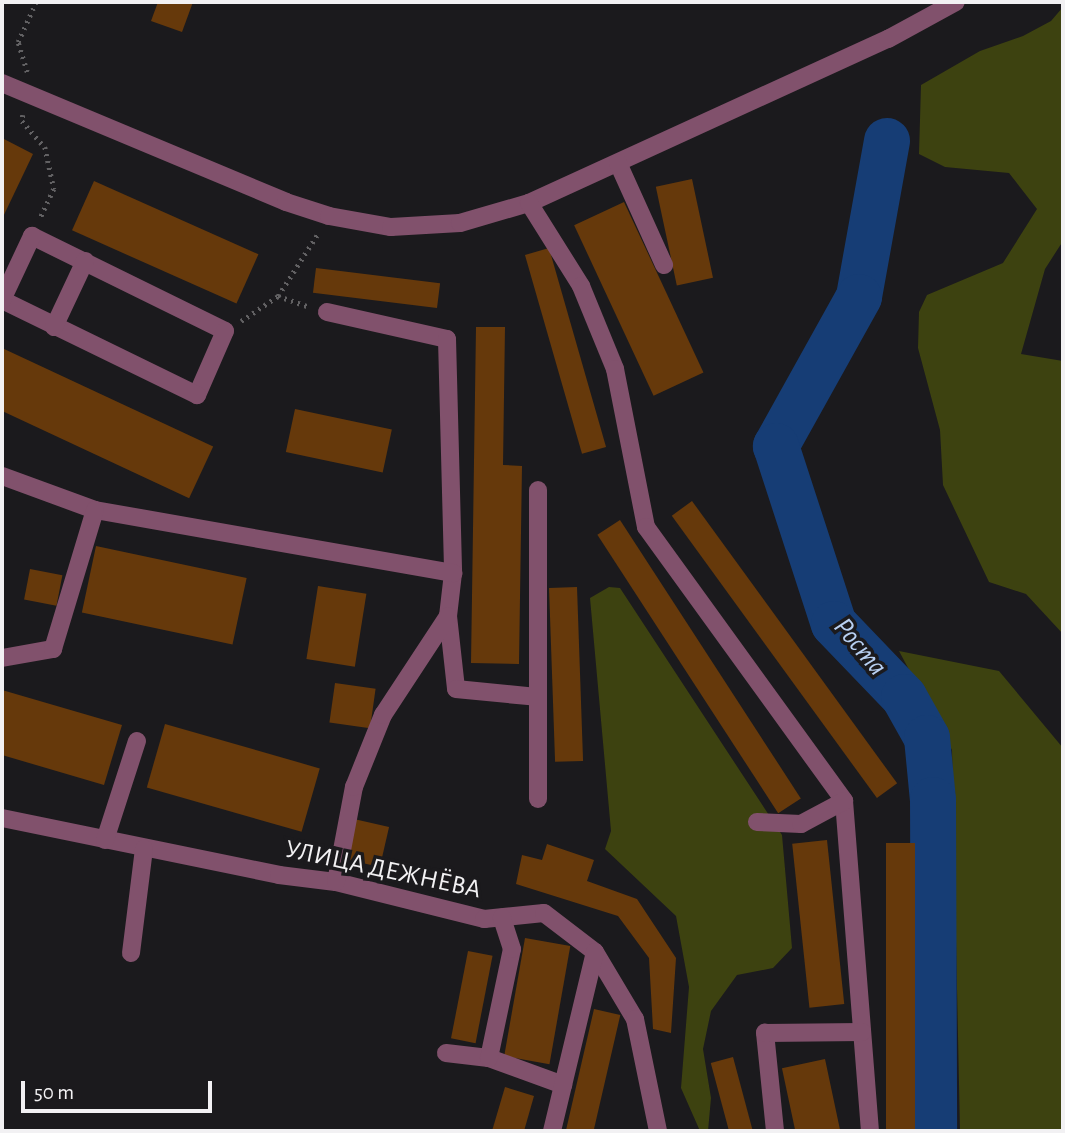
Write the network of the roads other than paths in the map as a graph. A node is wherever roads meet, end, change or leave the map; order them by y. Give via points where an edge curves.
1 (956, 2) edge
2 (2, 83) edge
3 (618, 163) junction
4 (529, 203) junction
5 (85, 261) junction
6 (664, 265) dead end
7 (2, 300) edge
8 (327, 312) road end
9 (54, 327) junction
10 (2, 476) edge
11 (538, 490) dead end
12 (94, 510) junction
13 (453, 573) junction
14 (448, 616) junction
15 (2, 658) edge
16 (537, 697) junction
17 (137, 741) dead end
18 (538, 799) dead end
19 (844, 802) junction
20 (2, 818) edge
21 (757, 822) dead end
22 (105, 841) junction
23 (144, 849) junction
24 (336, 882) junction
25 (502, 918) junction
26 (595, 952) junction
27 (131, 953) dead end
28 (862, 1032) junction
29 (446, 1053) dead end
30 (489, 1058) junction
31 (563, 1085) junction
32 (656, 1127) edge
33 (552, 1131) edge
34 (775, 1131) edge
35 (870, 1131) edge

1 - 3 street via 888,40
2 - 4 street via 329,216 391,227 460,223
3 - 4 street
3 - 6 street
4 - 19 street via 581,286 615,369 646,527
5 - 7 street via 32,236
5 - 9 street
5 - 9 street via 225,331 197,395
7 - 9 street
8 - 13 street via 447,339
10 - 12 street
11 - 16 street
12 - 13 street
12 - 15 street via 53,649
13 - 14 street
14 - 16 street via 457,689
14 - 24 street via 383,715 354,787
16 - 18 street
17 - 22 street
19 - 21 street via 801,824
19 - 28 street
20 - 22 street, УЛИЦА ДЕЖНЁВА
22 - 23 street, УЛИЦА ДЕЖНЁВА
23 - 24 street, УЛИЦА ДЕЖНЁВА
23 - 27 street
24 - 25 street, УЛИЦА ДЕЖНЁВА via 484,919
25 - 26 street, УЛИЦА ДЕЖНЁВА via 544,914
25 - 30 street via 512,949
26 - 31 street
26 - 32 street, УЛИЦА ДЕЖНЁВА via 635,1019
28 - 34 street via 765,1033
28 - 35 street
29 - 30 street
30 - 31 street
31 - 33 street

